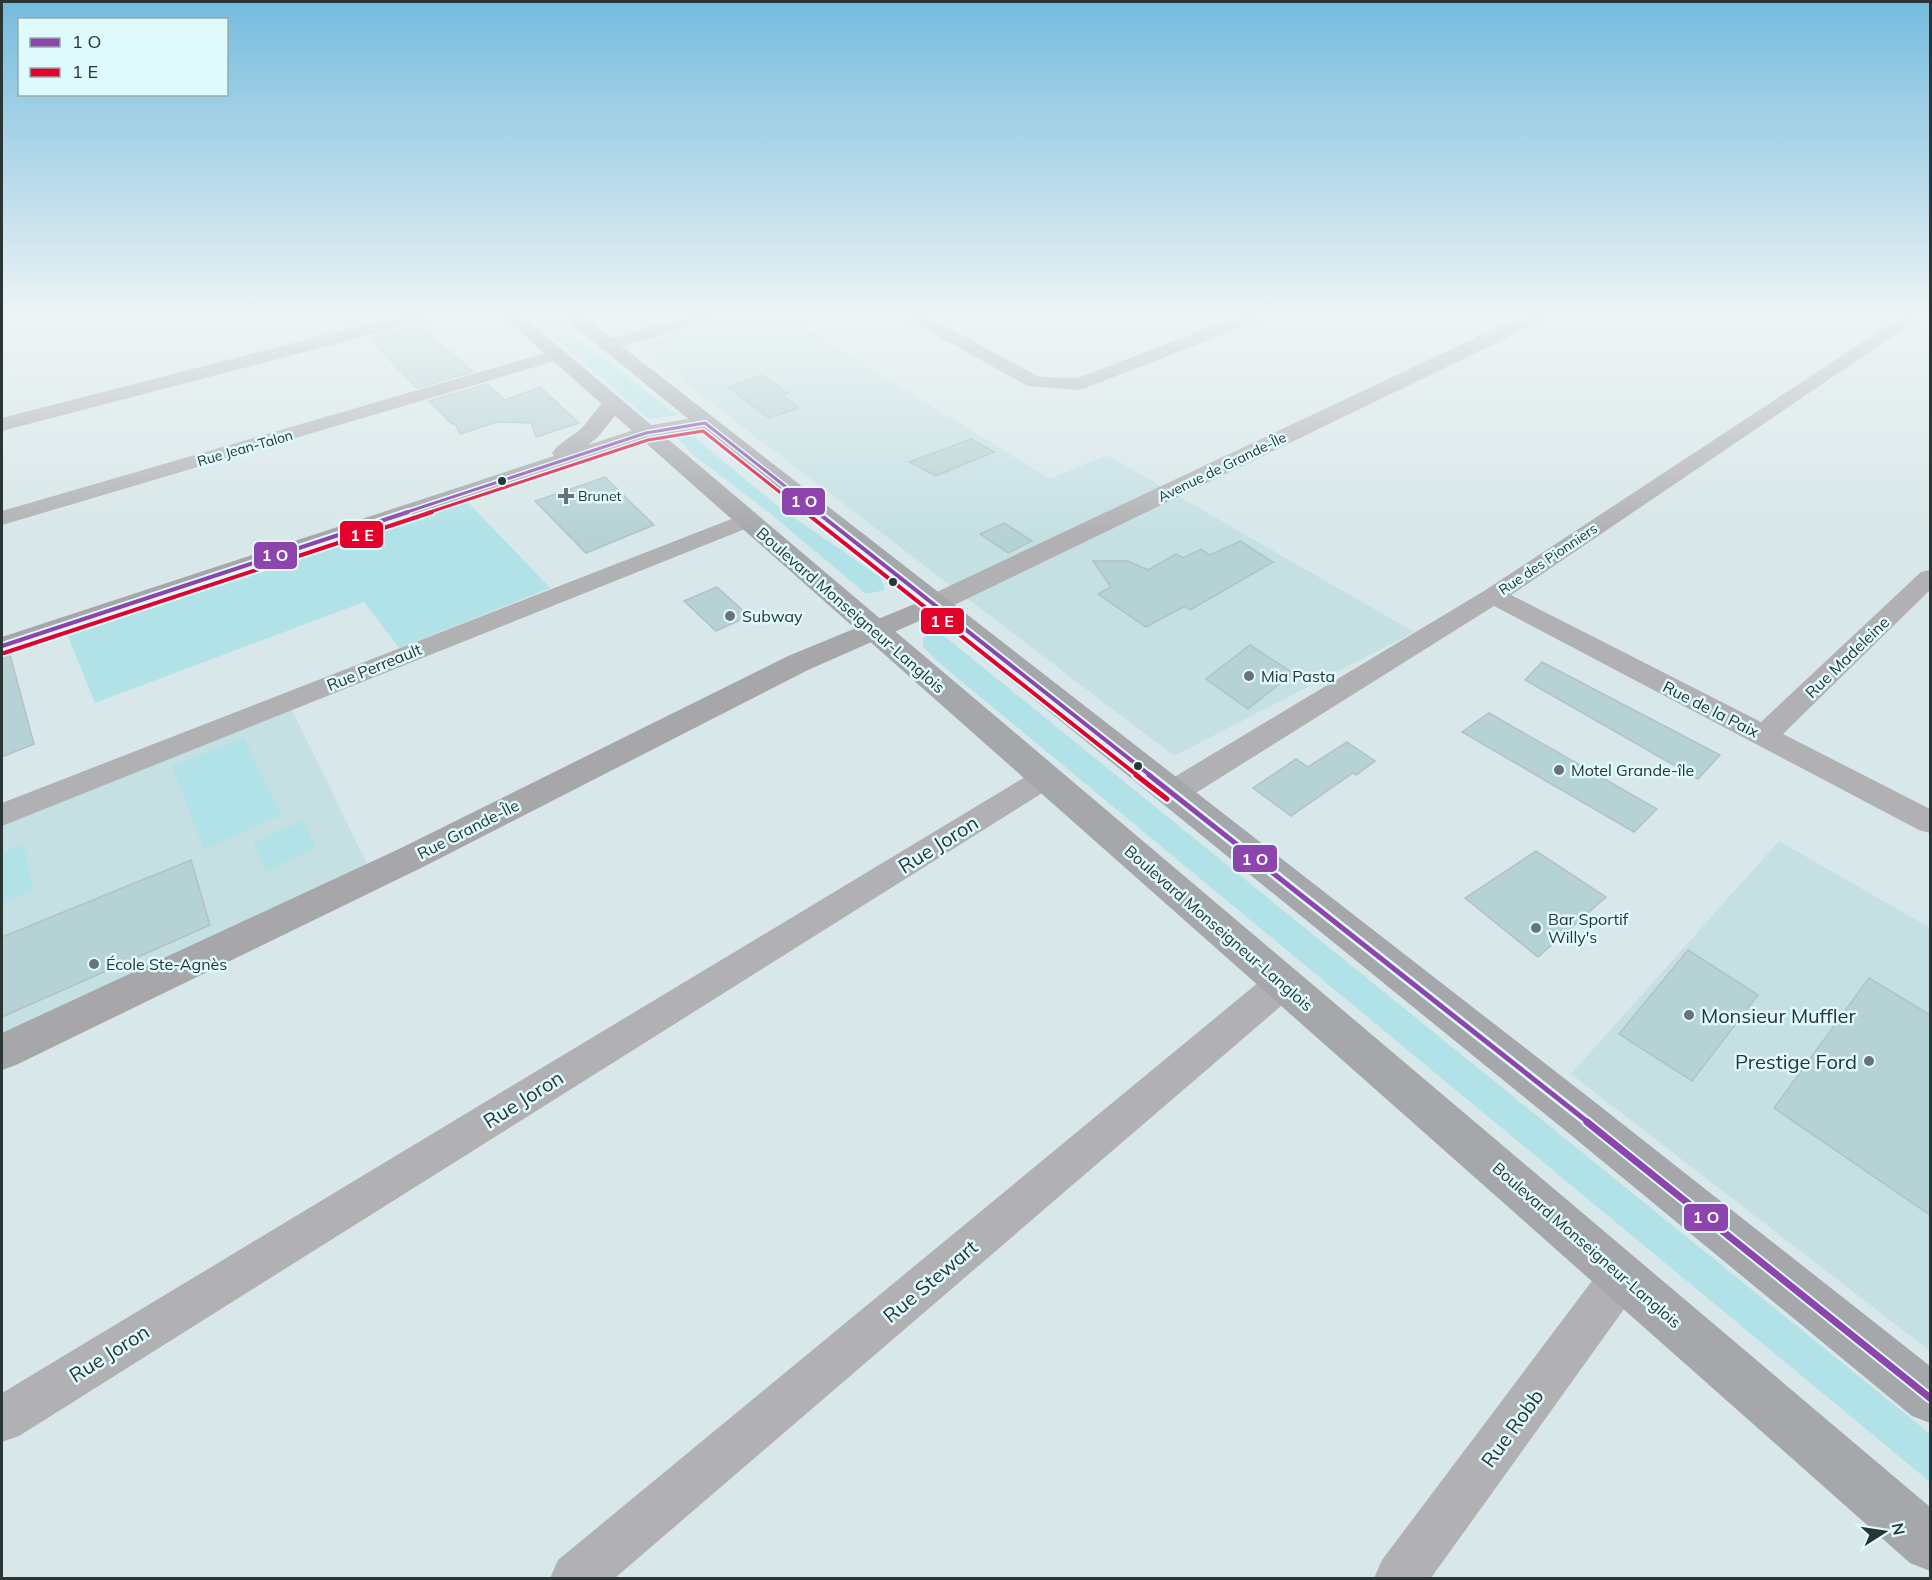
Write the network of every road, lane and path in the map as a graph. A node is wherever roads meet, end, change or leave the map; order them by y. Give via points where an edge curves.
1 (149, 387) edge
2 (451, 387) edge
3 (592, 387) edge
4 (659, 387) edge
5 (1389, 387) edge
6 (1807, 387) edge
7 (613, 404) junction
8 (705, 423) junction
9 (2, 425) edge
10 (646, 433) junction
11 (549, 464) junction
12 (2, 518) edge
13 (747, 520) junction
14 (1930, 577) edge
15 (1492, 596) junction
16 (934, 604) junction
17 (874, 630) junction
18 (2, 646) edge
19 (1764, 736) junction
20 (1045, 778) junction
21 (1172, 793) junction
22 (2, 815) edge
23 (1930, 822) edge
24 (1283, 983) junction
25 (2, 1052) edge
26 (1622, 1276) junction
27 (1930, 1398) edge
28 (2, 1419) edge
29 (1930, 1543) edge
30 (576, 1578) edge
31 (1400, 1578) edge

1 - 9 street
2 - 12 street, Rue Jean-Talon
3 - 7 highway, Boulevard Monseigneur-Langlois
4 - 8 highway
5 - 16 street, Avenue de Grande-Île
6 - 15 street, Rue des Pionniers
7 - 10 highway, Boulevard Monseigneur-Langlois
7 - 11 main road via 590,432
8 - 10 main road
8 - 16 highway
10 - 11 main road
10 - 13 highway, Boulevard Monseigneur-Langlois
11 - 18 main road
13 - 17 highway, Boulevard Monseigneur-Langlois
13 - 22 street, Rue Perreault
14 - 19 street, Rue Madeleine
15 - 19 street, Rue de la Paix
15 - 21 street, Rue des Pionniers
16 - 17 main road, Rue Grande-Île
16 - 21 highway
17 - 20 highway, Boulevard Monseigneur-Langlois
17 - 25 main road, Rue Grande-Île via 798,663 411,858
19 - 23 street, Rue de la Paix
20 - 24 highway, Boulevard Monseigneur-Langlois
20 - 28 street, Rue Joron
21 - 27 highway
24 - 26 highway, Boulevard Monseigneur-Langlois
24 - 30 street, Rue Stewart
26 - 29 highway, Boulevard Monseigneur-Langlois
26 - 31 street, Rue Robb

